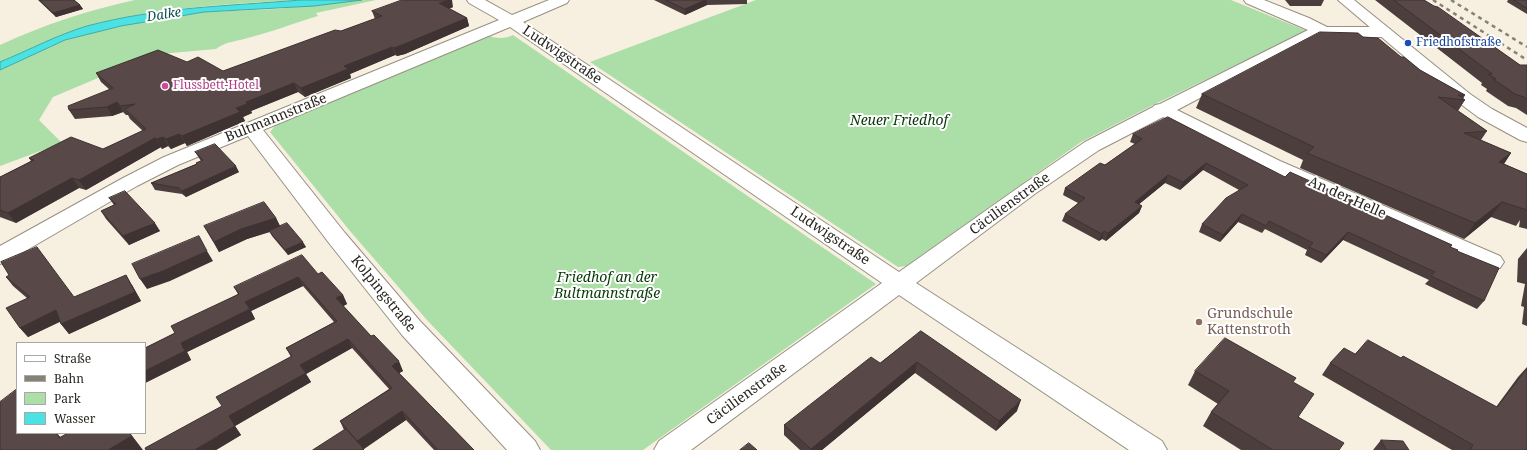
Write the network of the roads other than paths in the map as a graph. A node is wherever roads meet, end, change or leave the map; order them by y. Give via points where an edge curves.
1 (474, 0) edge
2 (562, 0) edge
3 (1251, 0) edge
4 (1345, 0) edge
5 (510, 20) junction
6 (1324, 32) junction
7 (1384, 32) junction
8 (1161, 109) junction
9 (252, 128) junction
10 (1527, 136) edge
11 (0, 256) edge
12 (1492, 262) dead end
13 (900, 284) junction
14 (525, 450) edge
15 (669, 450) edge
16 (1152, 450) edge

1 - 5 street, Ludwigstraße
2 - 5 street, Bultmannstraße
3 - 6 street via 1304,21
4 - 7 street
5 - 9 street, Bultmannstraße
5 - 13 street, Ludwigstraße
6 - 7 street, Cäcilienstraße
6 - 8 street, Cäcilienstraße via 1310,34
7 - 10 street via 1464,98
8 - 12 street, An der Helle via 1273,165
8 - 13 street, Cäcilienstraße via 1092,146
9 - 11 street, Bultmannstraße via 171,161
9 - 14 street, Kolpingstraße via 332,232 436,358
13 - 15 street, Cäcilienstraße
13 - 16 street, Ludwigstraße

